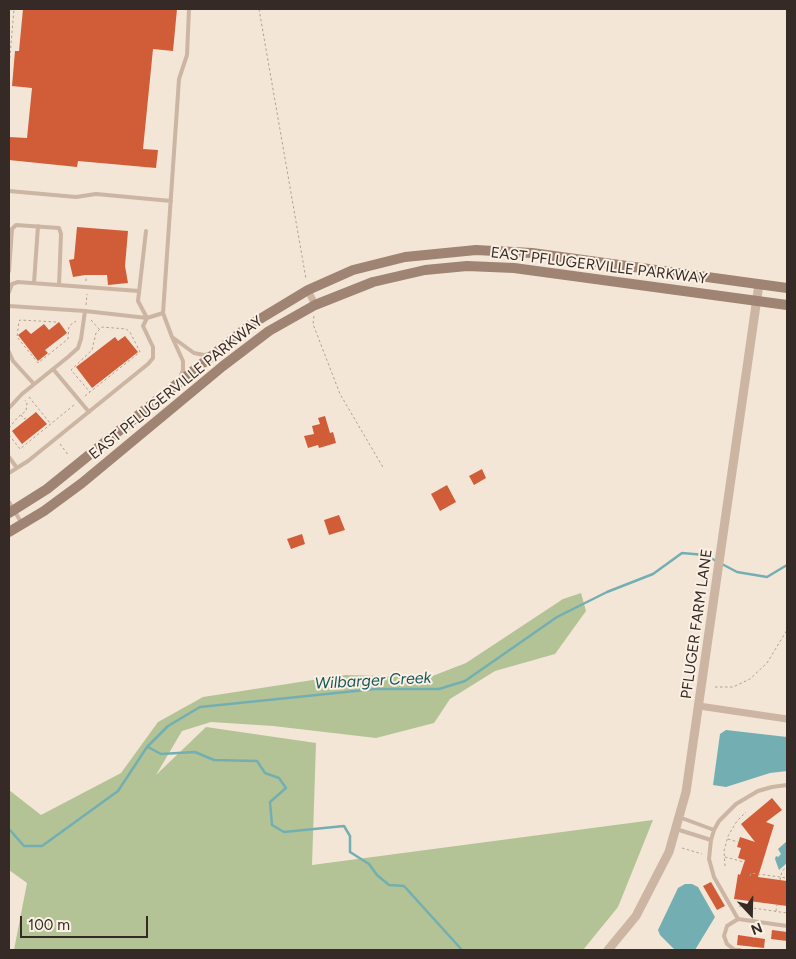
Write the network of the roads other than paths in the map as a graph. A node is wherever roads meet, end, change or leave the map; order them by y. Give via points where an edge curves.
1 (189, 9) edge
2 (9, 191) edge
3 (170, 201) junction
4 (38, 226) junction
5 (146, 232) dead end
6 (9, 270) edge
7 (10, 282) edge
8 (34, 283) junction
9 (759, 284) junction
10 (58, 285) junction
11 (787, 288) edge
12 (308, 290) junction
13 (139, 291) junction
14 (9, 292) edge
15 (756, 301) junction
16 (316, 305) junction
17 (787, 305) edge
18 (9, 306) edge
19 (86, 308) junction
20 (162, 313) junction
21 (147, 318) junction
22 (172, 337) junction
23 (9, 352) edge
24 (215, 353) junction
25 (53, 369) junction
26 (179, 382) junction
27 (34, 384) junction
28 (9, 408) edge
29 (89, 412) junction
30 (9, 457) edge
31 (17, 468) junction
32 (9, 473) edge
33 (11, 508) edge
34 (23, 524) junction
35 (9, 532) edge
36 (698, 706) junction
37 (787, 719) edge
38 (787, 785) edge
39 (679, 817) junction
40 (676, 829) junction
41 (714, 830) junction
42 (710, 840) junction
43 (738, 919) junction
44 (787, 926) edge
45 (727, 944) junction
46 (608, 950) edge
47 (727, 950) edge
48 (740, 950) edge

1 - 3 lane via 187,55 179,79
2 - 3 lane
3 - 20 lane
4 - 6 lane via 16,225 12,229
4 - 8 lane
4 - 10 lane via 59,228
5 - 13 lane
7 - 8 lane
7 - 14 lane
8 - 10 lane
9 - 11 main road, EAST PFLUGERVILLE PARKWAY
9 - 12 main road, EAST PFLUGERVILLE PARKWAY via 532,253 476,250 405,257 354,270
9 - 15 street, PFLUGER FARM LANE
10 - 13 lane
12 - 16 street
12 - 24 main road, EAST PFLUGERVILLE PARKWAY via 250,325
13 - 21 lane via 138,300
15 - 16 main road, EAST PFLUGERVILLE PARKWAY via 514,268 467,266 425,270 373,282
15 - 17 main road, EAST PFLUGERVILLE PARKWAY
15 - 36 street, PFLUGER FARM LANE
16 - 34 main road, EAST PFLUGERVILLE PARKWAY via 269,331 82,483
18 - 19 lane
19 - 21 lane
19 - 25 lane via 78,348
20 - 21 lane
20 - 22 lane
21 - 29 lane via 143,326 153,347 153,358
22 - 24 lane via 194,353
22 - 26 lane via 183,361
23 - 27 lane
24 - 26 main road, EAST PFLUGERVILLE PARKWAY
25 - 27 lane
25 - 29 lane
26 - 33 main road, EAST PFLUGERVILLE PARKWAY via 46,489
27 - 28 lane
29 - 31 lane
30 - 31 lane
31 - 32 lane
33 - 34 lane
34 - 35 main road, EAST PFLUGERVILLE PARKWAY
36 - 37 street
36 - 39 street, PFLUGER FARM LANE via 686,792
38 - 41 lane via 758,791 736,804
39 - 40 street, PFLUGER FARM LANE
39 - 41 lane
40 - 42 lane
40 - 46 street, PFLUGER FARM LANE via 669,852 636,916
41 - 42 lane
42 - 43 lane via 709,859 714,877
43 - 44 lane
43 - 45 lane via 728,926 724,936
45 - 47 lane
45 - 48 lane

